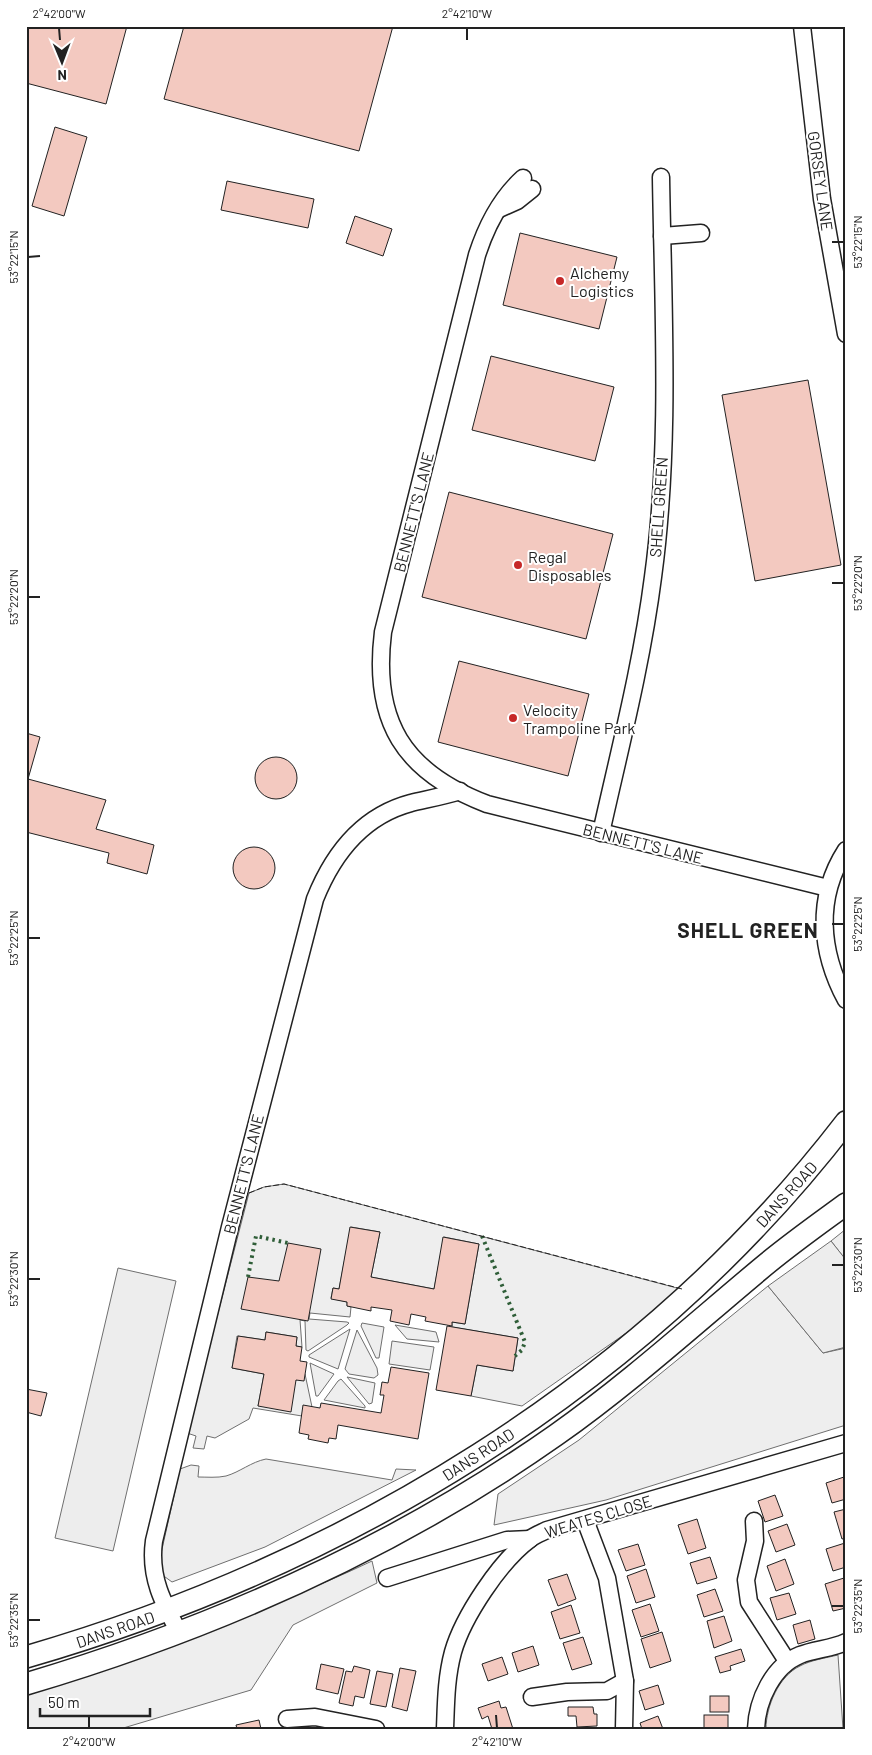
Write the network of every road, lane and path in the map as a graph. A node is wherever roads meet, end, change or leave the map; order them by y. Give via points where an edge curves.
1 (802, 26) edge
2 (661, 177) dead end
3 (528, 183) dead end
4 (701, 233) dead end
5 (662, 236) junction
6 (846, 334) edge
7 (460, 791) junction
8 (601, 833) junction
9 (846, 850) edge
10 (828, 888) junction
11 (833, 969) junction
12 (846, 979) edge
13 (846, 1000) edge
14 (846, 1122) edge
15 (846, 1204) edge
16 (846, 1443) edge
17 (585, 1520) junction
18 (754, 1521) dead end
19 (530, 1539) junction
20 (387, 1578) dead end
21 (167, 1611) junction
22 (180, 1634) junction
23 (846, 1642) edge
24 (26, 1657) edge
25 (787, 1661) junction
26 (625, 1681) junction
27 (26, 1684) edge
28 (532, 1697) dead end
29 (287, 1719) dead end
30 (348, 1726) edge
31 (376, 1729) edge
32 (445, 1729) edge
33 (624, 1729) edge
34 (756, 1729) edge

1 - 6 street, GORSEY LANE via 822,199
2 - 5 street, SHELL GREEN
3 - 7 street, BENNETT'S LANE via 508,191 477,255 383,632 381,692 399,739 420,764
4 - 5 street
5 - 8 street, SHELL GREEN via 663,434 653,576 641,656
7 - 8 street, BENNETT'S LANE via 487,804
7 - 21 street, BENNETT'S LANE via 410,803 369,822 333,862 316,900 247,1159 154,1540 155,1583
8 - 10 street, BENNETT'S LANE
9 - 10 street
10 - 11 street via 823,929
11 - 12 street
11 - 13 street
14 - 21 main road, DANS ROAD via 750,1234 698,1285 626,1348 555,1403 480,1455 379,1514 288,1560
15 - 22 main road, DANS ROAD via 760,1269 605,1399 494,1477 339,1565
16 - 17 street, WEATES CLOSE
17 - 19 street, WEATES CLOSE via 547,1530
17 - 26 street via 607,1578
18 - 25 street via 755,1541 746,1580 750,1602
19 - 20 street via 507,1540
19 - 32 street, WEATES CLOSE via 499,1571 470,1612 454,1651 446,1687
21 - 22 street, BENNETT'S LANE
21 - 24 main road, DANS ROAD via 94,1638
22 - 27 main road, DANS ROAD
23 - 25 street
25 - 34 street via 776,1671 766,1692
26 - 28 street via 607,1691
26 - 33 street
29 - 30 street via 315,1717
30 - 31 street

